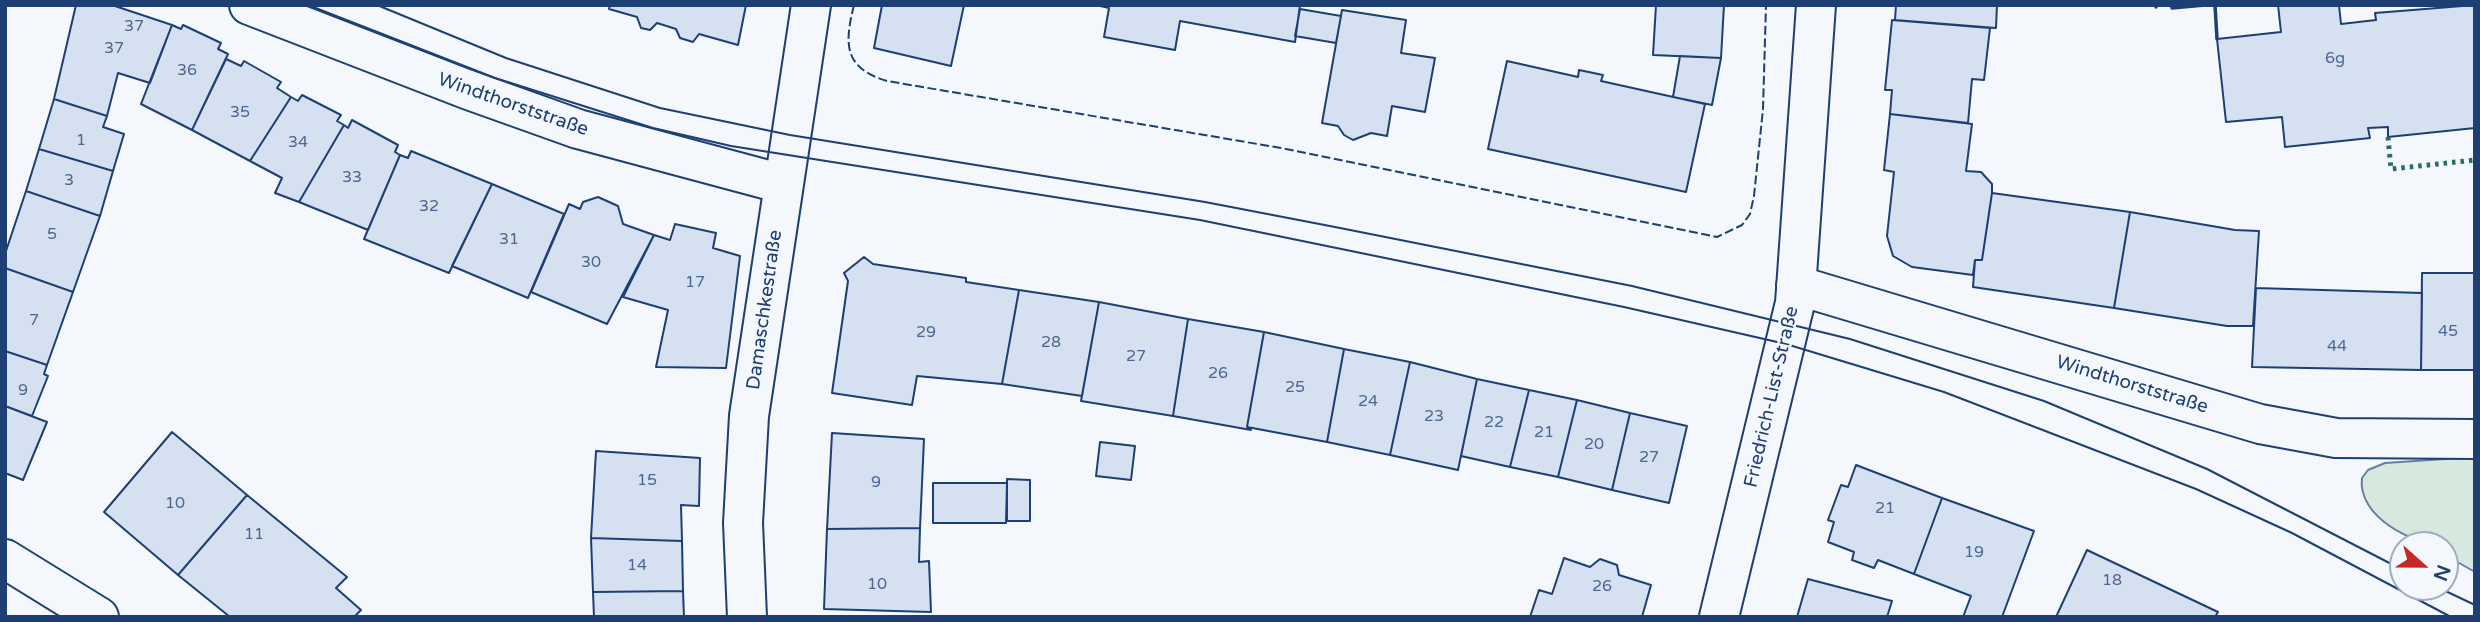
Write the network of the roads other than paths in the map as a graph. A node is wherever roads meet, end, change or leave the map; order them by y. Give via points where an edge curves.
1 (248, 5) edge
2 (811, 5) edge
3 (1816, 5) edge
4 (783, 184) junction
5 (1796, 285) junction
6 (2475, 439) edge
7 (5, 559) edge
8 (99, 617) edge
9 (747, 617) edge
10 (1719, 617) edge

1 - 4 street, Windthorststraße via 578,129
2 - 4 street, Damaschkestraße
3 - 5 street, Friedrich-List-Straße
4 - 9 street, Damaschkestraße via 749,416 743,523
5 - 6 street, Windthorststraße via 2260,424 2336,438
5 - 10 street, Friedrich-List-Straße via 1791,324
7 - 8 street

